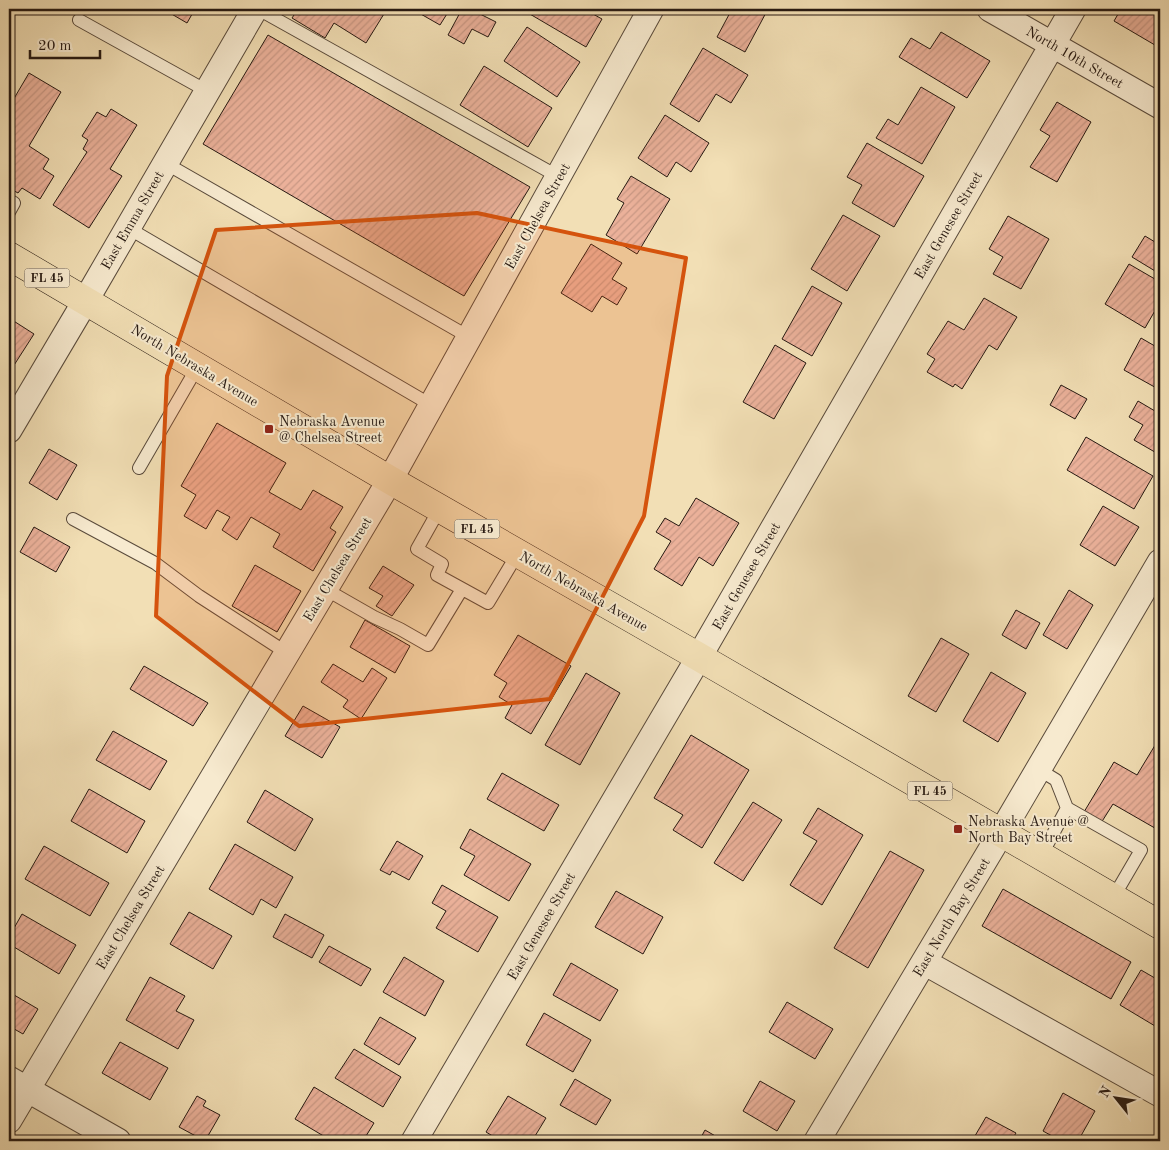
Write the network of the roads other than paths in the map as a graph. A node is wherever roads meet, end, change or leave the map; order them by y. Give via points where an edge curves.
1 (256, 9) edge
2 (651, 9) edge
3 (990, 9) edge
4 (1073, 9) edge
5 (79, 20) dead end
6 (1052, 44) junction
7 (207, 92) junction
8 (1160, 106) edge
9 (165, 163) junction
10 (559, 177) junction
11 (9, 200) edge
12 (9, 212) edge
13 (128, 228) junction
14 (9, 256) edge
15 (86, 300) junction
16 (469, 337) junction
17 (198, 366) junction
18 (432, 405) junction
19 (9, 430) edge
20 (139, 468) dead end
21 (390, 480) junction
22 (440, 508) junction
23 (74, 519) dead end
24 (518, 553) junction
25 (1160, 562) edge
26 (325, 589) junction
27 (462, 589) junction
28 (287, 653) junction
29 (699, 657) junction
30 (1038, 769) junction
31 (1067, 808) junction
32 (1001, 833) junction
33 (1041, 856) junction
34 (1113, 898) junction
35 (1160, 926) edge
36 (924, 962) junction
37 (18, 1084) edge
38 (1160, 1094) edge
39 (9, 1120) edge
40 (118, 1141) edge
41 (414, 1141) edge
42 (817, 1141) edge

1 - 7 street, East Emma Street
1 - 10 lane
2 - 10 street, East Chelsea Street
3 - 6 street, North 10th Street
4 - 6 street, East Genesee Street
5 - 7 lane
6 - 8 street, North 10th Street
6 - 29 street, East Genesee Street
7 - 9 street, East Emma Street
9 - 13 street, East Emma Street
9 - 16 lane
10 - 16 street, East Chelsea Street
11 - 12 lane via 14,203
13 - 15 street, East Emma Street
13 - 18 lane
14 - 15 main road, North Nebraska Avenue / FL 45
15 - 17 main road, North Nebraska Avenue / FL 45
15 - 19 street, East Emma Street
16 - 18 street, East Chelsea Street
17 - 20 lane
17 - 21 main road, North Nebraska Avenue / FL 45
18 - 21 street, East Chelsea Street
21 - 22 main road, North Nebraska Avenue / FL 45
21 - 26 street, East Chelsea Street
22 - 24 main road, North Nebraska Avenue / FL 45
22 - 27 lane via 417,549 442,564 437,575
23 - 28 lane via 155,563
24 - 27 lane via 488,603
24 - 29 main road, North Nebraska Avenue / FL 45
25 - 30 street, East North Bay Street
26 - 27 lane via 428,645
26 - 28 street, East Chelsea Street
28 - 37 street, East Chelsea Street
29 - 32 main road, North Nebraska Avenue / FL 45
29 - 41 street, East Genesee Street
30 - 31 lane via 1056,780
30 - 32 street, East North Bay Street
31 - 33 lane
31 - 34 lane via 1141,850
32 - 33 main road, North Nebraska Avenue / FL 45
32 - 36 street, East North Bay Street
33 - 34 main road, North Nebraska Avenue / FL 45
34 - 35 main road, North Nebraska Avenue / FL 45
36 - 38 street
36 - 42 street, East North Bay Street
37 - 39 street, East Chelsea Street
37 - 40 street

